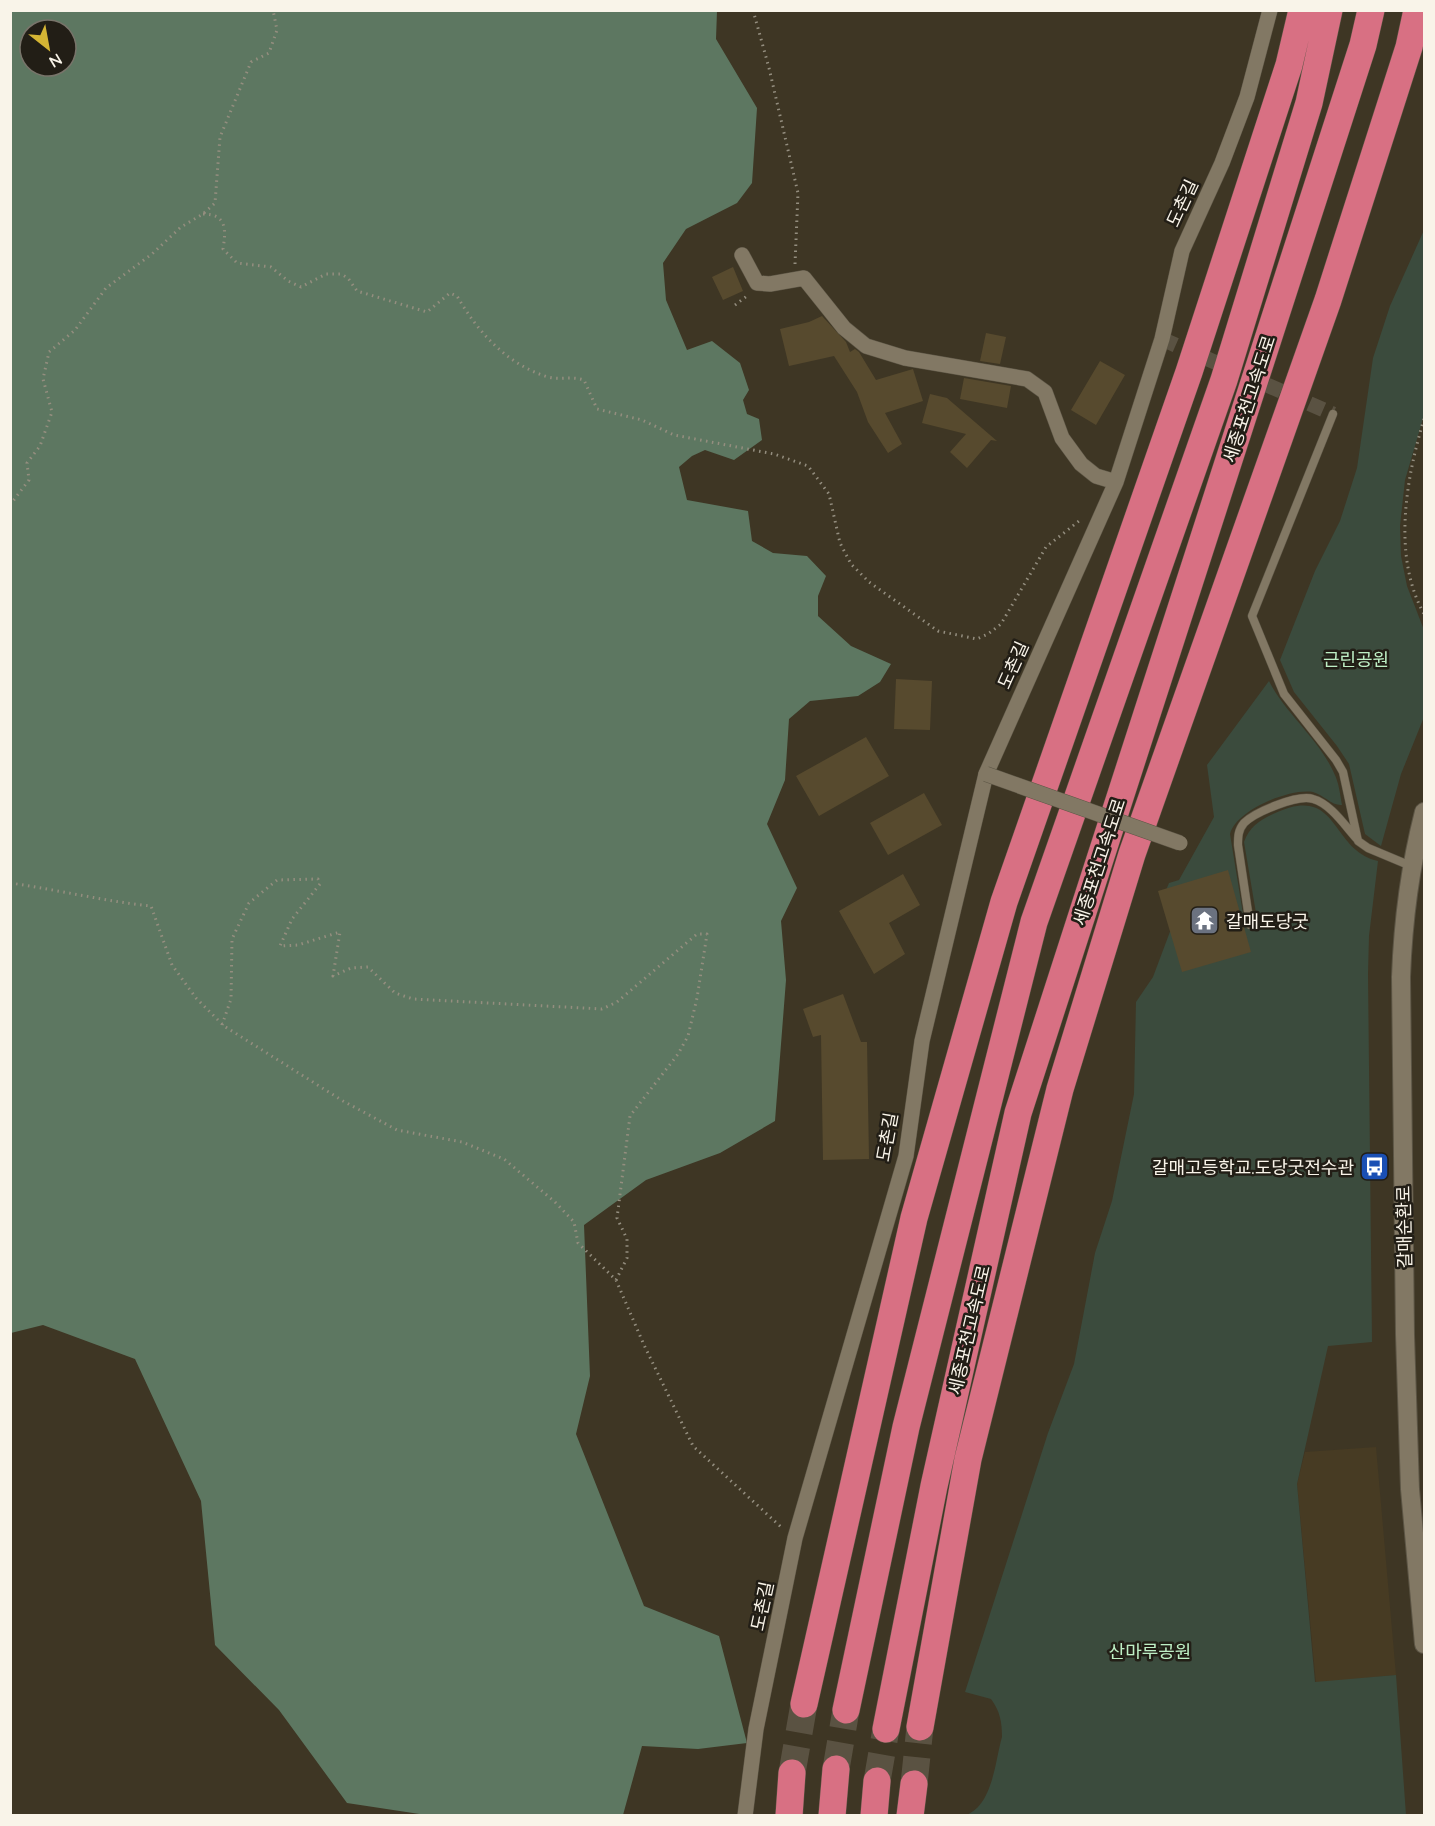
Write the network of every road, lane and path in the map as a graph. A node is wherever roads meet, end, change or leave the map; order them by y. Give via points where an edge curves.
1 (273, 10) edge
2 (753, 10) edge
3 (1270, 10) edge
4 (1302, 10) edge
5 (1329, 10) edge
6 (1371, 10) edge
7 (1417, 10) edge
8 (203, 214) junction
9 (742, 255) dead end
10 (804, 278) junction
11 (1333, 414) dead end
12 (1425, 419) edge
13 (1116, 482) junction
14 (1108, 501) junction
15 (10, 505) edge
16 (1425, 614) edge
17 (986, 774) junction
18 (1425, 812) edge
19 (1358, 841) junction
20 (1180, 843) dead end
21 (1411, 866) junction
22 (10, 884) edge
23 (1250, 925) dead end
24 (222, 1025) junction
25 (616, 1280) junction
26 (796, 1535) junction
27 (1425, 1644) edge
28 (804, 1704) tunnel mouth
29 (846, 1710) tunnel mouth
30 (920, 1727) tunnel mouth
31 (886, 1729) tunnel mouth
32 (836, 1769) tunnel mouth
33 (792, 1773) tunnel mouth
34 (877, 1781) tunnel mouth
35 (914, 1784) tunnel mouth
36 (745, 1815) edge
37 (789, 1815) edge
38 (832, 1815) edge
39 (874, 1815) edge
40 (910, 1815) edge

1 - 8 path via 277,30 269,53 251,62 220,136 215,203
2 - 10 path via 798,193 794,252 795,266
3 - 13 street, 도촌길 via 1247,97 1182,251 1162,339
4 - 28 highway via 1286,76 1204,328 1004,902 914,1218
5 - 29 highway, 세종포천고속도로 via 1309,103 1224,380 1034,922 906,1427
6 - 31 highway, 세종포천고속도로 via 1363,45 1018,1113 934,1486
7 - 30 highway via 1409,47 1328,300 1132,854 1060,1089 968,1459
8 - 14 path via 213,214 222,220 226,227 223,249 237,262 271,267 301,287 326,274 341,274 357,291 427,312 450,293 457,296 491,345 545,376 584,380 597,409 642,420 674,435 774,454 808,466 829,494 840,543 851,564 869,582 938,631 977,639 1001,624 1046,547
8 - 15 path via 181,227 106,288 75,330 48,352 43,379 52,412 40,447 27,463 29,480
9 - 10 street via 757,283
10 - 13 street via 844,328 866,346 905,358 1027,379 1045,392 1062,438 1081,464 1096,476
11 - 19 lane via 1252,616 1284,694 1343,772
12 - 16 path via 1405,509 1407,564
13 - 14 street, 도촌길
14 - 17 street, 도촌길
17 - 20 street, bridge
17 - 26 street, 도촌길 via 922,1041 906,1156
18 - 21 street, 갈매순환로
19 - 21 lane via 1374,852
19 - 23 lane via 1325,805 1312,798 1276,806 1244,823 1238,833 1238,845
21 - 27 street, 갈매순환로 via 1402,922 1401,977 1405,1335 1410,1489
22 - 24 path via 152,906 172,965
24 - 25 path via 333,1096 397,1130 462,1142 504,1159 574,1222 578,1243
24 - 25 path via 231,999 232,939 249,903 277,879 318,879 320,884 292,919 280,946 298,945 340,932 333,976 351,968 368,967 395,993 413,999 602,1009 617,1002 697,934 707,934 688,1036 630,1116 616,1218 627,1239 627,1258
25 - 26 path via 693,1446 780,1527
26 - 36 street, 도촌길 via 756,1729
32 - 38 highway
33 - 37 highway
34 - 39 highway
35 - 40 highway

